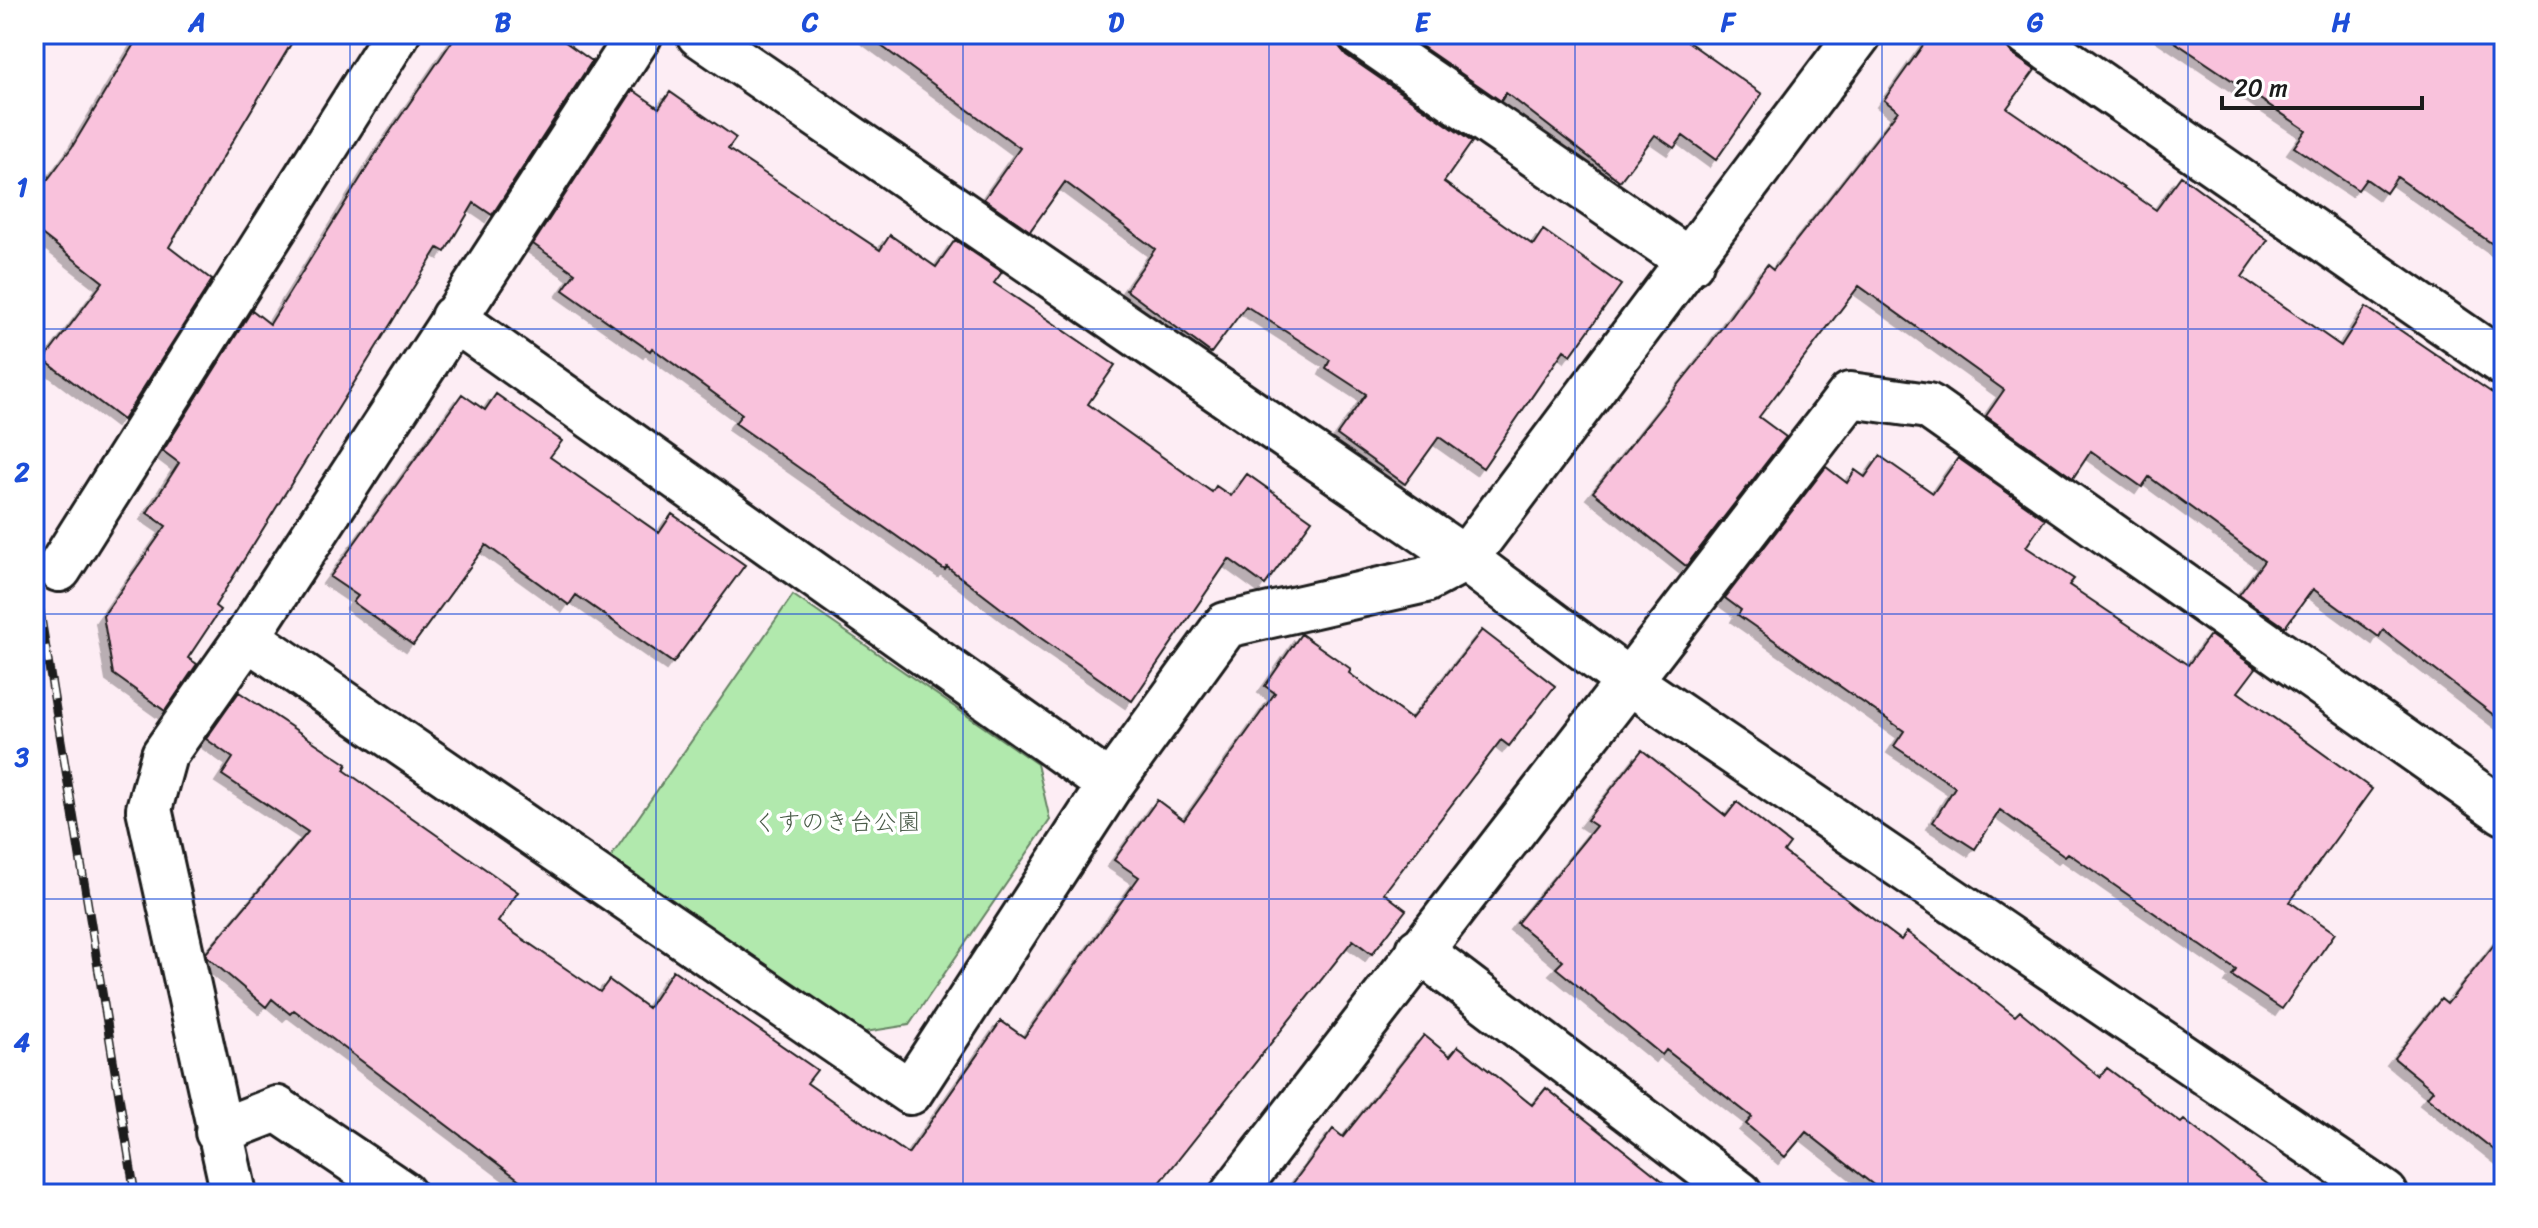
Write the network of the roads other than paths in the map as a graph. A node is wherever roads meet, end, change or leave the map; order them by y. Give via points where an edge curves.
1 (397, 34) edge
2 (640, 34) edge
3 (699, 34) edge
4 (1360, 34) edge
5 (1859, 34) edge
6 (2027, 34) edge
7 (1691, 262) junction
8 (453, 318) junction
9 (2504, 364) edge
10 (1465, 559) junction
11 (59, 569) dead end
12 (247, 637) junction
13 (1627, 680) junction
14 (1110, 785) junction
15 (2504, 812) edge
16 (1419, 950) junction
17 (218, 1132) junction
18 (2338, 1180) edge
19 (234, 1194) edge
20 (403, 1194) edge
21 (1233, 1194) edge
22 (1740, 1194) edge
23 (2385, 1194) edge

1 - 11 street
2 - 8 street
3 - 10 street
4 - 7 street
5 - 7 street
6 - 9 street
7 - 10 street
8 - 12 street
8 - 14 street
10 - 13 street
10 - 14 street via 1425,580 1226,625
12 - 14 street via 910,1092
12 - 17 street via 164,755 149,809
13 - 15 street via 1850,395 1928,406
13 - 16 street
13 - 18 street
16 - 21 street
16 - 22 street
17 - 19 street
17 - 20 street via 277,1109
18 - 23 street

